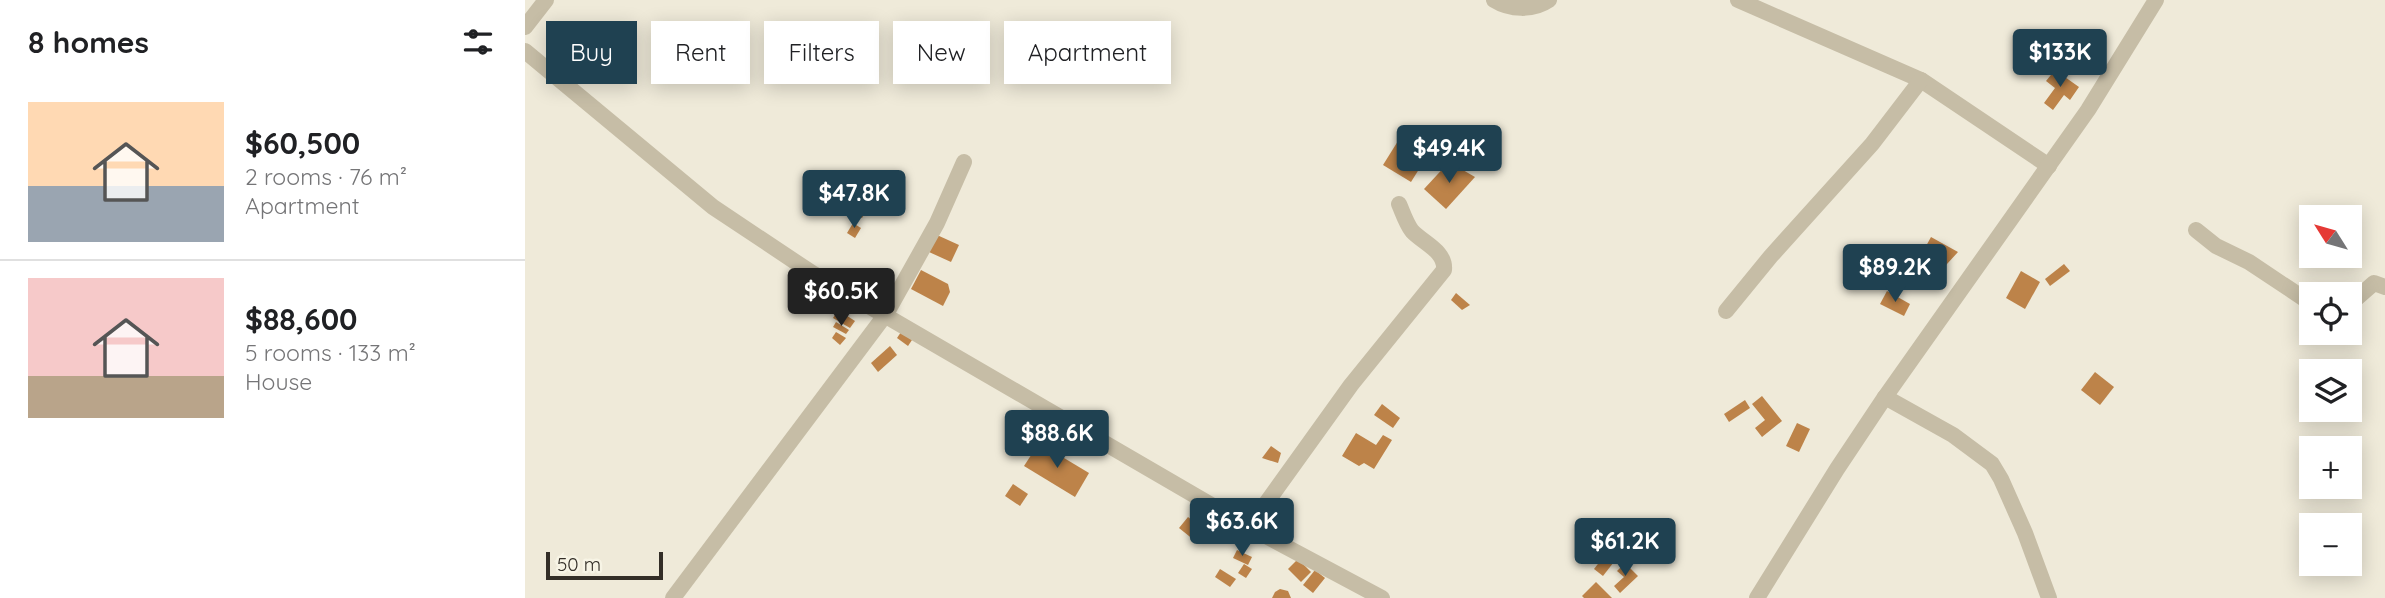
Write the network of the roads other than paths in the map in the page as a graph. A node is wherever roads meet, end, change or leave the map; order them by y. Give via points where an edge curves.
1 (546, 0) edge
2 (1494, 0) edge
3 (1549, 0) edge
4 (1738, 0) edge
5 (2156, 0) edge
6 (525, 27) edge
7 (525, 51) edge
8 (1921, 80) junction
9 (964, 162) dead end
10 (2049, 166) junction
11 (1399, 204) dead end
12 (2196, 230) dead end
13 (2385, 287) edge
14 (2362, 294) edge
15 (2299, 295) edge
16 (1725, 311) dead end
17 (886, 314) junction
18 (1885, 397) junction
19 (1249, 527) junction
20 (674, 597) edge
21 (1382, 598) edge
22 (1757, 598) edge
23 (2049, 598) edge

1 - 6 street
2 - 3 street via 1519,8
4 - 8 street
5 - 10 street
7 - 17 street via 713,207 812,273
8 - 10 street
8 - 16 street via 1872,144
9 - 17 street via 937,223
10 - 18 street
11 - 19 street via 1410,228 1441,256 1444,270 1352,385
12 - 15 street
13 - 14 street via 2374,283
17 - 19 street
17 - 20 street
18 - 22 street
18 - 23 street via 1953,435 1992,464
19 - 21 street

